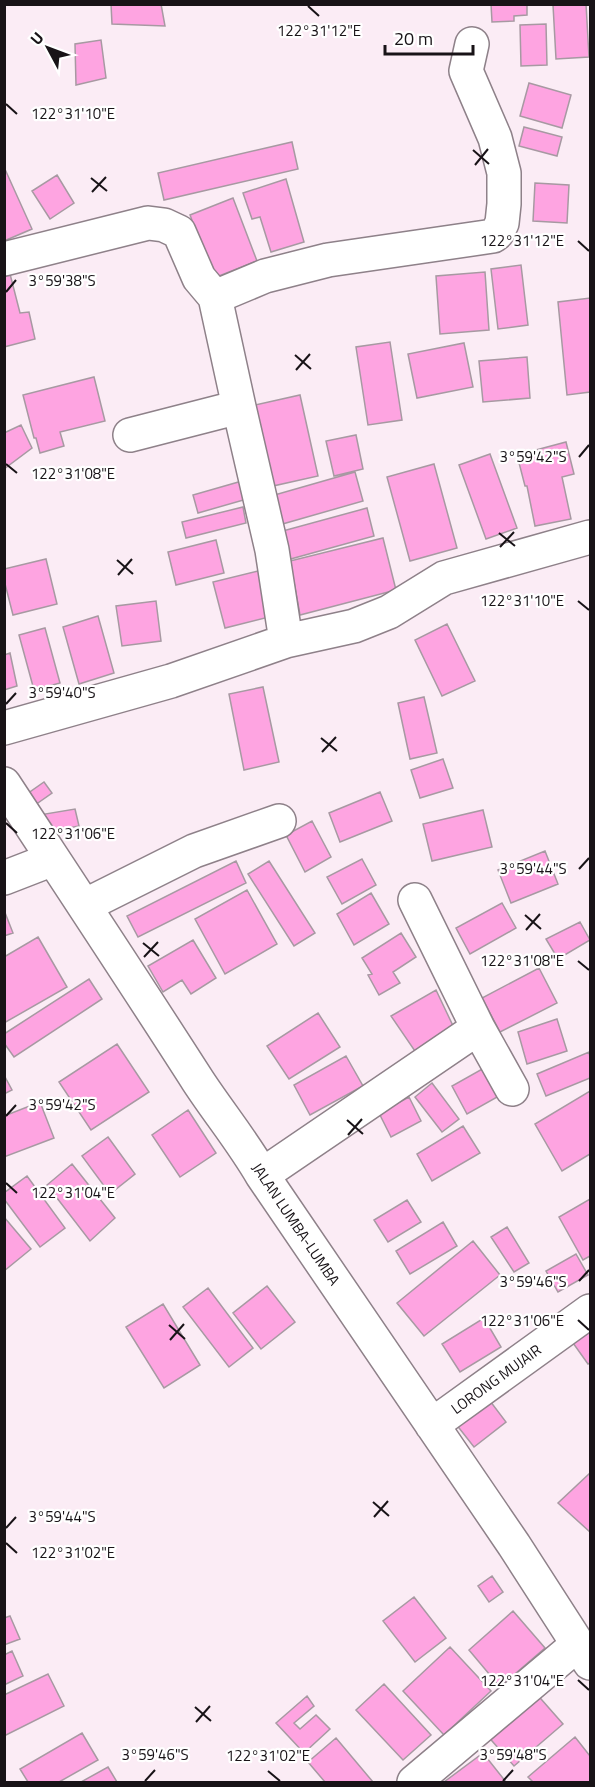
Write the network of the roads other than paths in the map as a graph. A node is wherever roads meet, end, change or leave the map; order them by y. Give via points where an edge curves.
1 (472, 44) dead end
2 (4, 259) edge
3 (216, 297) junction
4 (238, 407) junction
5 (130, 435) dead end
6 (591, 537) edge
7 (286, 641) junction
8 (4, 728) edge
9 (4, 784) edge
10 (279, 821) dead end
11 (53, 859) junction
12 (4, 878) edge
13 (415, 900) dead end
14 (86, 905) junction
15 (478, 1028) junction
16 (512, 1089) dead end
17 (262, 1175) junction
18 (591, 1311) edge
19 (432, 1425) junction
20 (584, 1654) edge
21 (414, 1782) edge

1 - 3 street via 466,72 495,138 504,173 502,223 497,233 328,260 265,276
2 - 3 street via 148,223 164,225 179,232 199,278
3 - 4 street
4 - 5 street
4 - 7 street via 272,550
6 - 7 street via 444,578 389,612 354,626
7 - 8 street via 171,681
9 - 11 street, JALAN LUMBA-LUMBA
10 - 14 street via 194,851
11 - 12 street
11 - 14 street, JALAN LUMBA-LUMBA
13 - 15 street
14 - 17 street, JALAN LUMBA-LUMBA
15 - 16 street
15 - 17 street
17 - 19 street, JALAN LUMBA-LUMBA
18 - 19 street, LORONG MUJAIR
19 - 20 street, JALAN LUMBA-LUMBA
20 - 21 street

